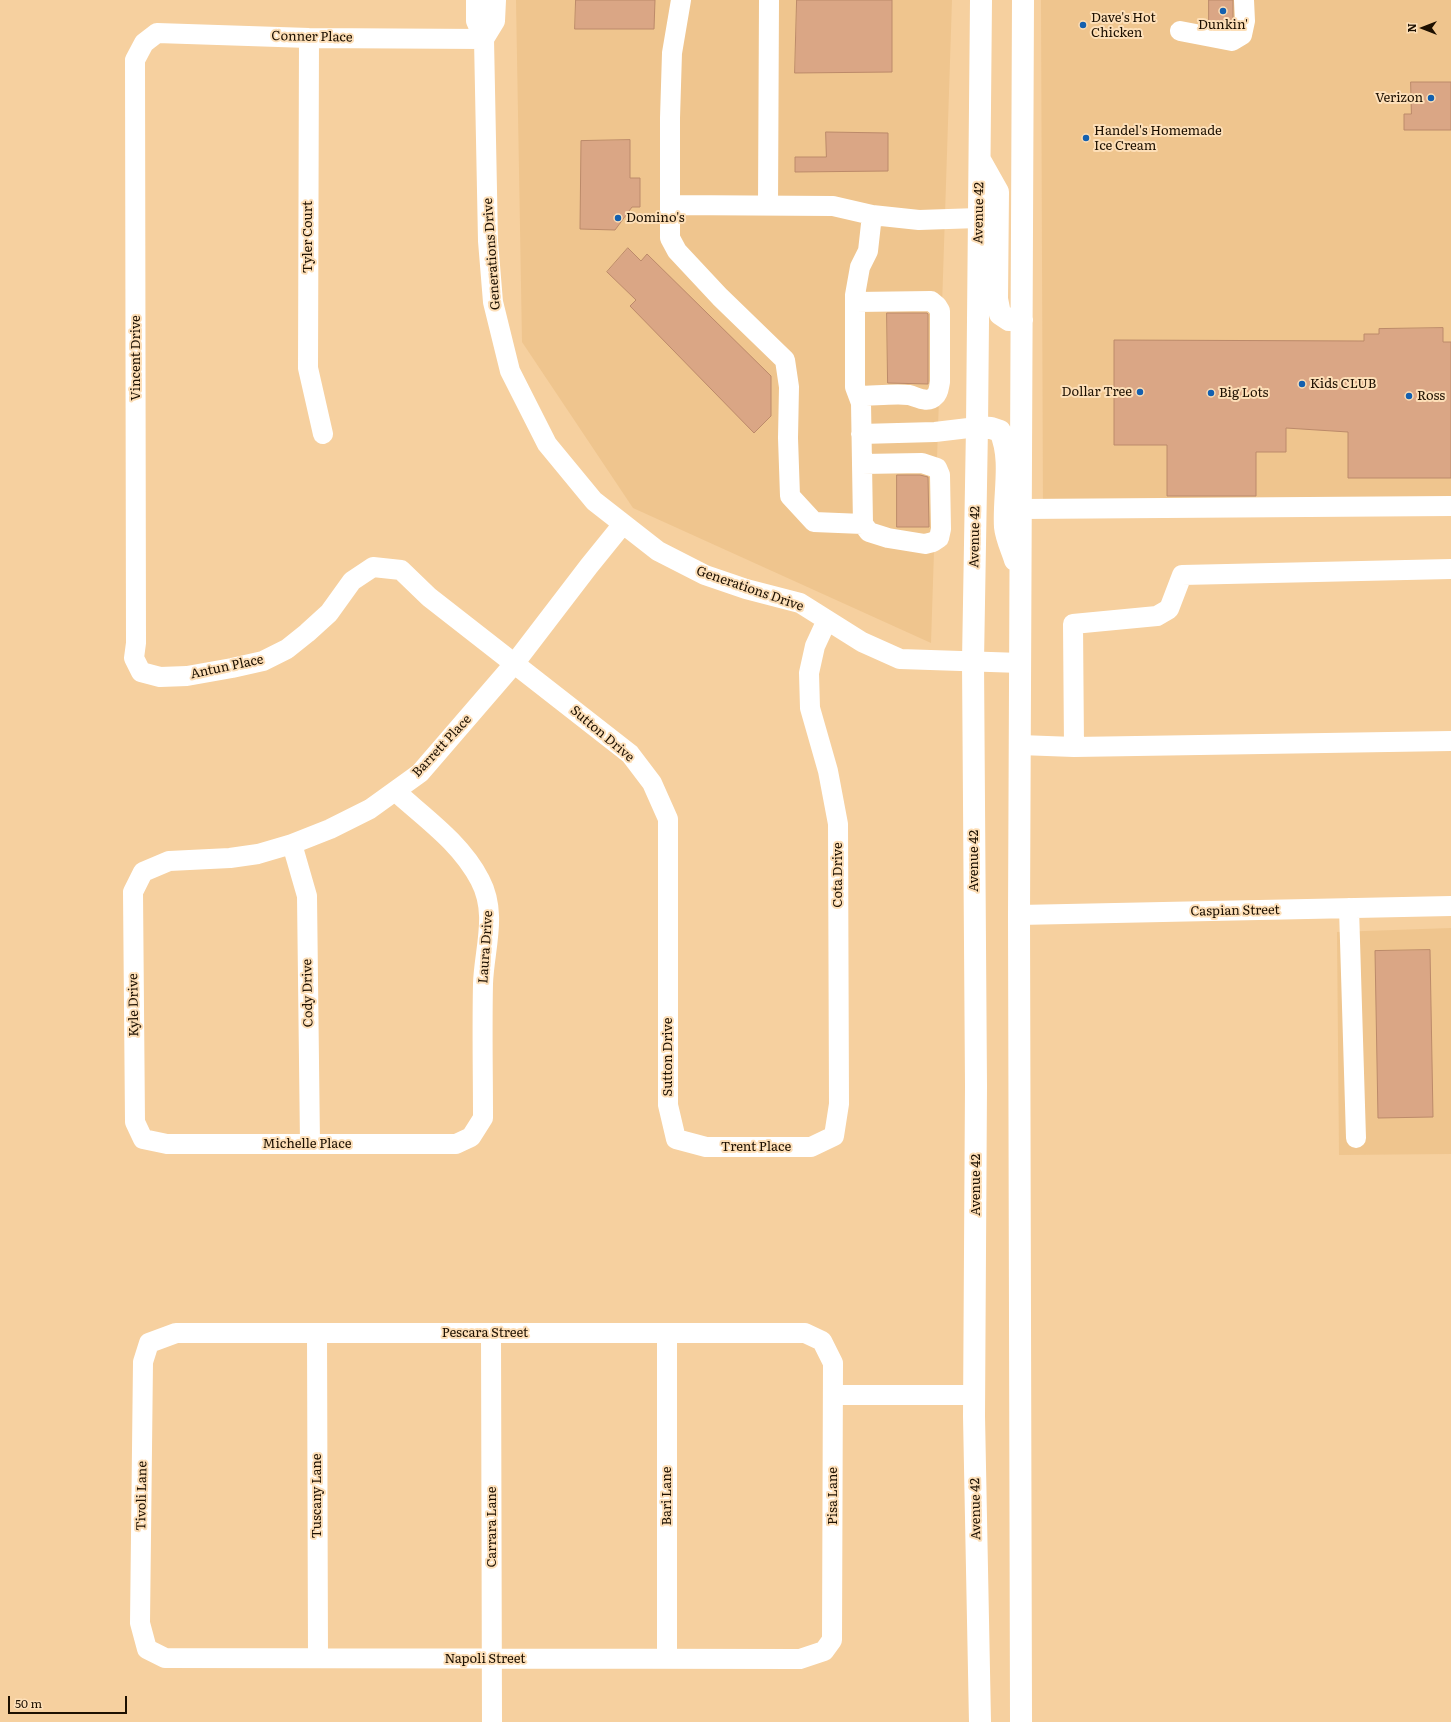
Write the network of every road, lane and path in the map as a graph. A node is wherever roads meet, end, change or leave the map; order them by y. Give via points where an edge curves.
1 (476, 0) edge
2 (496, 0) edge
3 (681, 0) edge
4 (769, 0) edge
5 (981, 0) edge
6 (1023, 0) edge
7 (1244, 0) edge
8 (1180, 31) dead end
9 (309, 38) junction
10 (484, 39) junction
11 (144, 43) joint
12 (980, 160) junction
13 (670, 205) junction
14 (768, 205) junction
15 (872, 215) junction
16 (978, 218) junction
17 (856, 302) junction
18 (1022, 320) junction
19 (859, 396) junction
20 (977, 427) junction
21 (323, 434) dead end
22 (861, 434) junction
23 (862, 464) junction
24 (1451, 506) edge
25 (1021, 509) junction
26 (623, 524) junction
27 (863, 524) junction
28 (373, 567) joint
29 (1451, 569) edge
30 (1021, 578) junction
31 (827, 620) junction
32 (973, 661) junction
33 (1021, 663) junction
34 (514, 664) junction
35 (142, 672) joint
36 (1451, 741) edge
37 (1020, 745) junction
38 (1074, 747) junction
39 (394, 791) junction
40 (292, 844) junction
41 (143, 872) joint
42 (1451, 906) edge
43 (1349, 908) junction
44 (1019, 915) junction
45 (834, 1136) joint
46 (471, 1137) joint
47 (1356, 1138) dead end
48 (143, 1139) joint
49 (676, 1139) joint
50 (310, 1144) junction
51 (317, 1333) junction
52 (491, 1333) junction
53 (667, 1333) junction
54 (822, 1341) joint
55 (149, 1343) joint
56 (833, 1395) junction
57 (974, 1395) junction
58 (147, 1649) joint
59 (824, 1651) joint
60 (318, 1658) junction
61 (492, 1659) junction
62 (667, 1659) junction
63 (492, 1722) edge
64 (980, 1722) edge
65 (1021, 1722) edge

1 - 10 street, Generations Drive via 476,21
2 - 10 street via 495,21
3 - 13 street via 672,52
4 - 14 street
5 - 12 main road, Avenue 42
6 - 18 main road
7 - 8 street via 1245,21 1242,35 1232,40
9 - 10 street, Conner Place
9 - 11 street, Conner Place via 157,34
9 - 21 street, Tyler Court via 308,368
10 - 26 street, Generations Drive via 488,241 493,302 510,372 547,444 594,501
11 - 35 street, Vincent Drive via 135,60 134,658
12 - 16 main road, Avenue 42
12 - 18 main road via 998,192 997,299 1000,314 1009,320
13 - 14 street
13 - 27 street via 670,238 678,251 720,297 785,360 789,387 790,496 814,522
14 - 15 street via 833,206
15 - 16 street via 919,220
15 - 17 street via 868,251 860,267
16 - 20 main road, Avenue 42
17 - 19 street via 855,386
17 - 19 street via 931,301 940,312 940,382 935,396 927,400 908,395
18 - 25 main road
19 - 22 street
20 - 22 street via 935,432
20 - 30 main road via 1000,431 1004,441 1005,529
20 - 32 main road, Avenue 42
22 - 23 street
23 - 27 street
23 - 27 street via 922,463 937,468 940,475 941,529 939,538 925,544 884,537 869,532
24 - 25 street
25 - 30 main road
26 - 31 street, Generations Drive via 658,551 705,575 800,603
26 - 34 street, Barrett Place
28 - 34 street, Sutton Drive via 401,570 429,597
28 - 35 street, Antun Place via 352,581 329,613 307,633 287,649 263,660 186,676 160,677
29 - 38 street via 1182,575 1169,609 1157,616 1072,624
30 - 33 main road
31 - 32 street, Generations Drive via 862,642 900,659
31 - 45 street, Cota Drive via 815,646 809,673 810,708 828,771 838,824 839,1104
32 - 33 street, Generations Drive
32 - 57 main road, Avenue 42 via 976,1086
33 - 37 main road
34 - 39 street, Barrett Place via 420,773
34 - 49 street, Sutton Drive via 630,754 652,783 668,819 668,1105
36 - 38 street
37 - 38 street
37 - 44 main road
39 - 40 street, Barrett Place via 370,809
39 - 46 street, Laura Drive via 463,852 480,881 489,904 489,937 483,983 483,1118
40 - 41 street, Barrett Place via 258,854 230,858 169,861
40 - 50 street, Cody Drive via 307,896
41 - 48 street, Kyle Drive via 133,892 135,1122
42 - 43 street, Caspian Street
43 - 44 street, Caspian Street
43 - 47 street
44 - 65 main road
45 - 49 street, Trent Place via 811,1147 706,1147
46 - 50 street, Michelle Place via 456,1144
48 - 50 street, Michelle Place via 167,1144
51 - 52 street, Pescara Street
51 - 55 street, Pescara Street via 176,1333
51 - 60 street, Tuscany Lane
52 - 53 street, Pescara Street
52 - 61 street, Carrara Lane
53 - 54 street, Pescara Street via 805,1333
53 - 62 street, Bari Lane
54 - 56 street, Pisa Lane via 833,1363
55 - 58 street, Tivoli Lane via 143,1362 140,1608 140,1623
56 - 57 street
56 - 59 street, Pisa Lane via 832,1640
57 - 64 main road, Avenue 42
58 - 60 street, Napoli Street via 165,1658
59 - 62 street, Napoli Street via 800,1659
60 - 61 street, Napoli Street
61 - 62 street, Napoli Street
61 - 63 street, Carrara Lane

